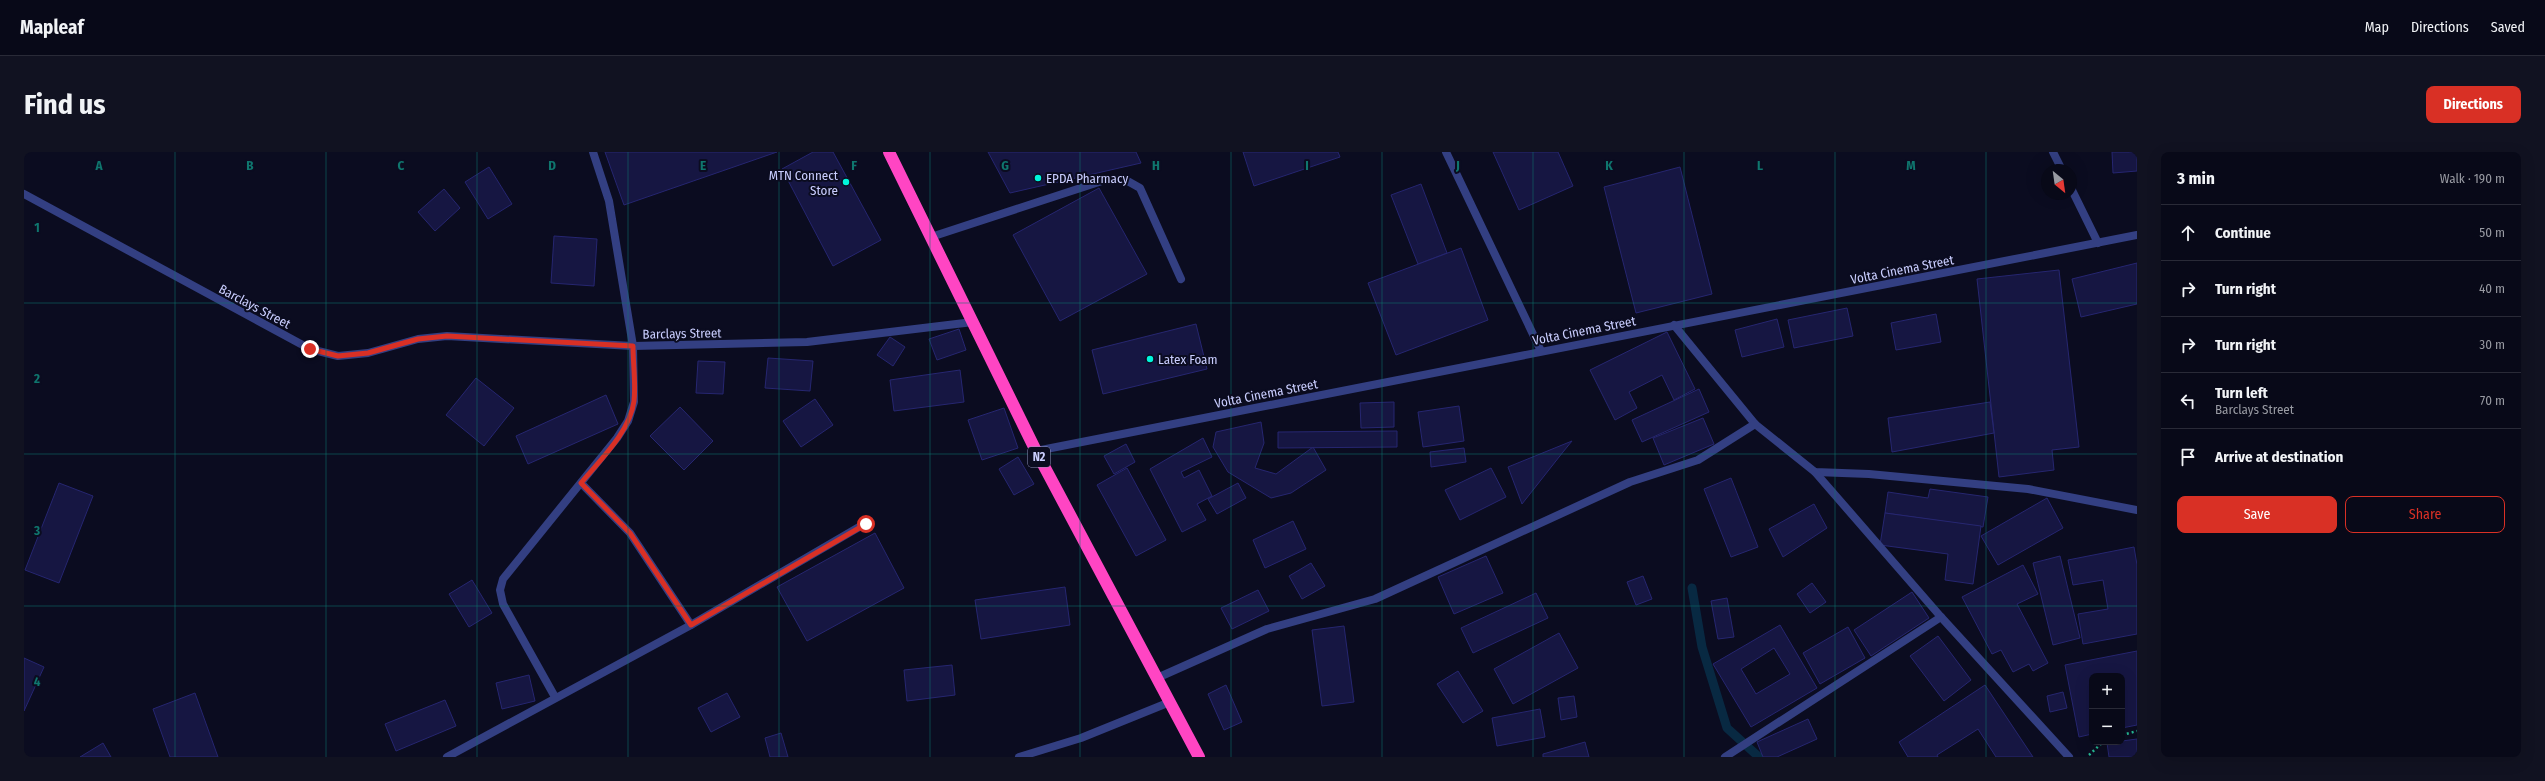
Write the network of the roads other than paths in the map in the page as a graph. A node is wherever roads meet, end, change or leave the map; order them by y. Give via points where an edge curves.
1 (592, 152) edge
2 (889, 152) edge
3 (1446, 152) edge
4 (2053, 152) edge
5 (2059, 164) edge
6 (24, 194) edge
7 (2077, 200) edge
8 (2137, 235) edge
9 (931, 237) junction
10 (2098, 243) junction
11 (1181, 279) dead end
12 (973, 322) junction
13 (1674, 325) junction
14 (633, 346) junction
15 (1541, 351) junction
16 (1755, 424) junction
17 (1036, 451) junction
18 (1815, 472) junction
19 (581, 483) junction
20 (2137, 510) edge
21 (866, 524) dead end
22 (1942, 617) junction
23 (691, 625) junction
24 (1157, 678) junction
25 (555, 697) junction
26 (1170, 702) junction
27 (447, 757) edge
28 (1019, 757) edge
29 (1199, 757) edge
30 (1725, 757) edge
31 (2069, 757) edge

1 - 14 street via 609,201
2 - 9 highway, N2
3 - 15 street
4 - 5 street
6 - 14 street, Barclays Street via 310,349 338,356 368,353 418,339 447,336
7 - 10 street
8 - 10 street, Volta Cinema Street
9 - 11 street via 1102,181 1124,179 1140,188
9 - 12 highway, N2
10 - 13 street, Volta Cinema Street
12 - 14 street, Barclays Street via 807,342
12 - 17 highway, N2
13 - 15 street, Volta Cinema Street
13 - 16 street
14 - 19 street via 634,402 628,421
15 - 17 street, Volta Cinema Street
16 - 18 street
16 - 24 street via 1698,460 1630,482 1375,599 1267,629
17 - 24 highway, N2
18 - 20 street via 1869,474 2028,489
18 - 22 street
19 - 23 street via 630,533
19 - 25 street via 503,579 500,590 503,604
21 - 23 street
22 - 30 street
22 - 31 street
23 - 25 street
24 - 26 highway, N2
25 - 27 street
26 - 28 street via 1081,738
26 - 29 highway, N2

